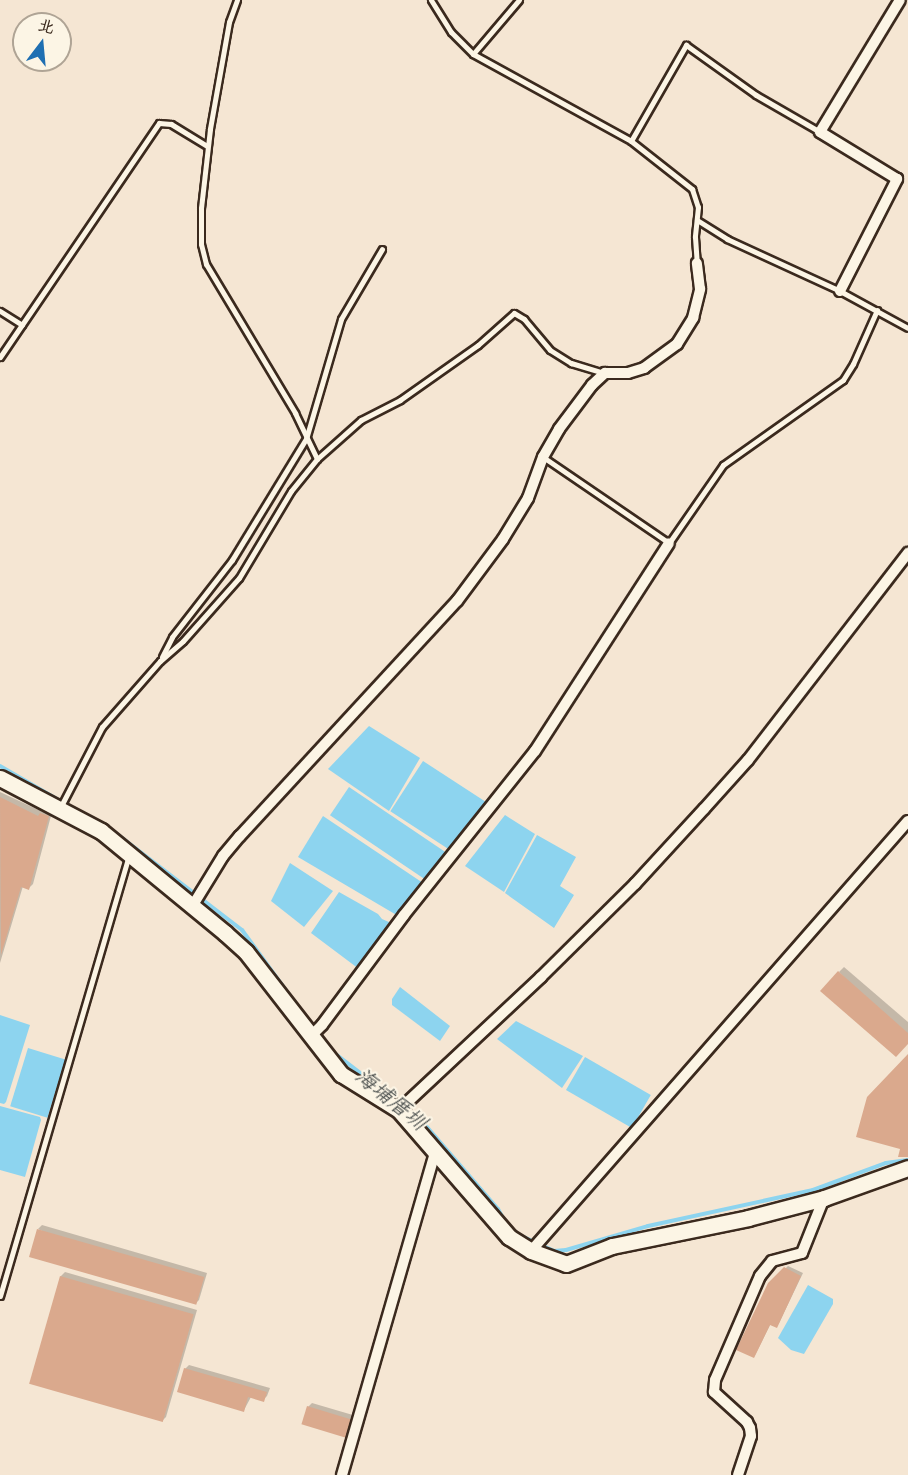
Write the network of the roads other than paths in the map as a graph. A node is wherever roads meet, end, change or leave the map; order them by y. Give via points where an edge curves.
1 (237, 0) edge
2 (431, 0) edge
3 (519, 0) edge
4 (900, 0) edge
5 (473, 54) junction
6 (820, 132) junction
7 (631, 141) junction
8 (207, 146) junction
9 (697, 220) junction
10 (382, 249) dead end
11 (697, 263) joint
12 (840, 291) junction
13 (877, 310) junction
14 (0, 311) edge
15 (22, 325) junction
16 (908, 328) edge
17 (0, 357) edge
18 (605, 373) junction
19 (306, 439) junction
20 (543, 457) junction
21 (317, 459) junction
22 (669, 543) junction
23 (908, 553) edge
24 (160, 661) junction
25 (0, 778) edge
26 (59, 811) junction
27 (908, 821) edge
28 (130, 852) junction
29 (193, 905) junction
30 (310, 1036) junction
31 (399, 1110) junction
32 (435, 1153) junction
33 (908, 1168) edge
34 (824, 1198) junction
35 (531, 1251) junction
36 (0, 1296) edge
37 (342, 1475) edge
38 (738, 1475) edge

1 - 8 lane
2 - 5 lane via 452,32
3 - 5 lane
4 - 6 street
5 - 7 lane
6 - 7 lane via 756,95 686,45
6 - 12 street via 897,179
7 - 9 lane via 692,189 698,207
8 - 15 lane via 171,124 159,123
8 - 19 lane via 201,244 206,264 295,413
9 - 11 lane
9 - 12 lane
10 - 19 lane via 341,319
11 - 18 street via 700,289 693,318 677,344 644,368
12 - 13 lane
13 - 16 lane
13 - 22 lane via 843,380 723,465
14 - 15 lane
15 - 17 lane
18 - 20 street via 578,402
18 - 21 lane via 571,363 550,350 524,319 514,314 478,345 400,400 361,420
19 - 21 lane
19 - 24 lane via 232,560 172,637
20 - 22 lane
20 - 29 street via 528,498 457,601 240,836
21 - 24 lane via 291,491 239,578
22 - 30 street via 535,751
23 - 31 street via 762,742 704,809 541,977
24 - 26 lane via 102,728
25 - 26 street
26 - 28 street via 101,831
27 - 35 street
28 - 29 street
28 - 36 lane
29 - 30 street via 246,952
30 - 31 street via 341,1074
31 - 32 street
32 - 35 street via 508,1237
32 - 37 street
33 - 34 street
34 - 35 street via 612,1246 566,1264
34 - 38 street via 802,1253 772,1261 760,1276 715,1380 714,1392 750,1428

